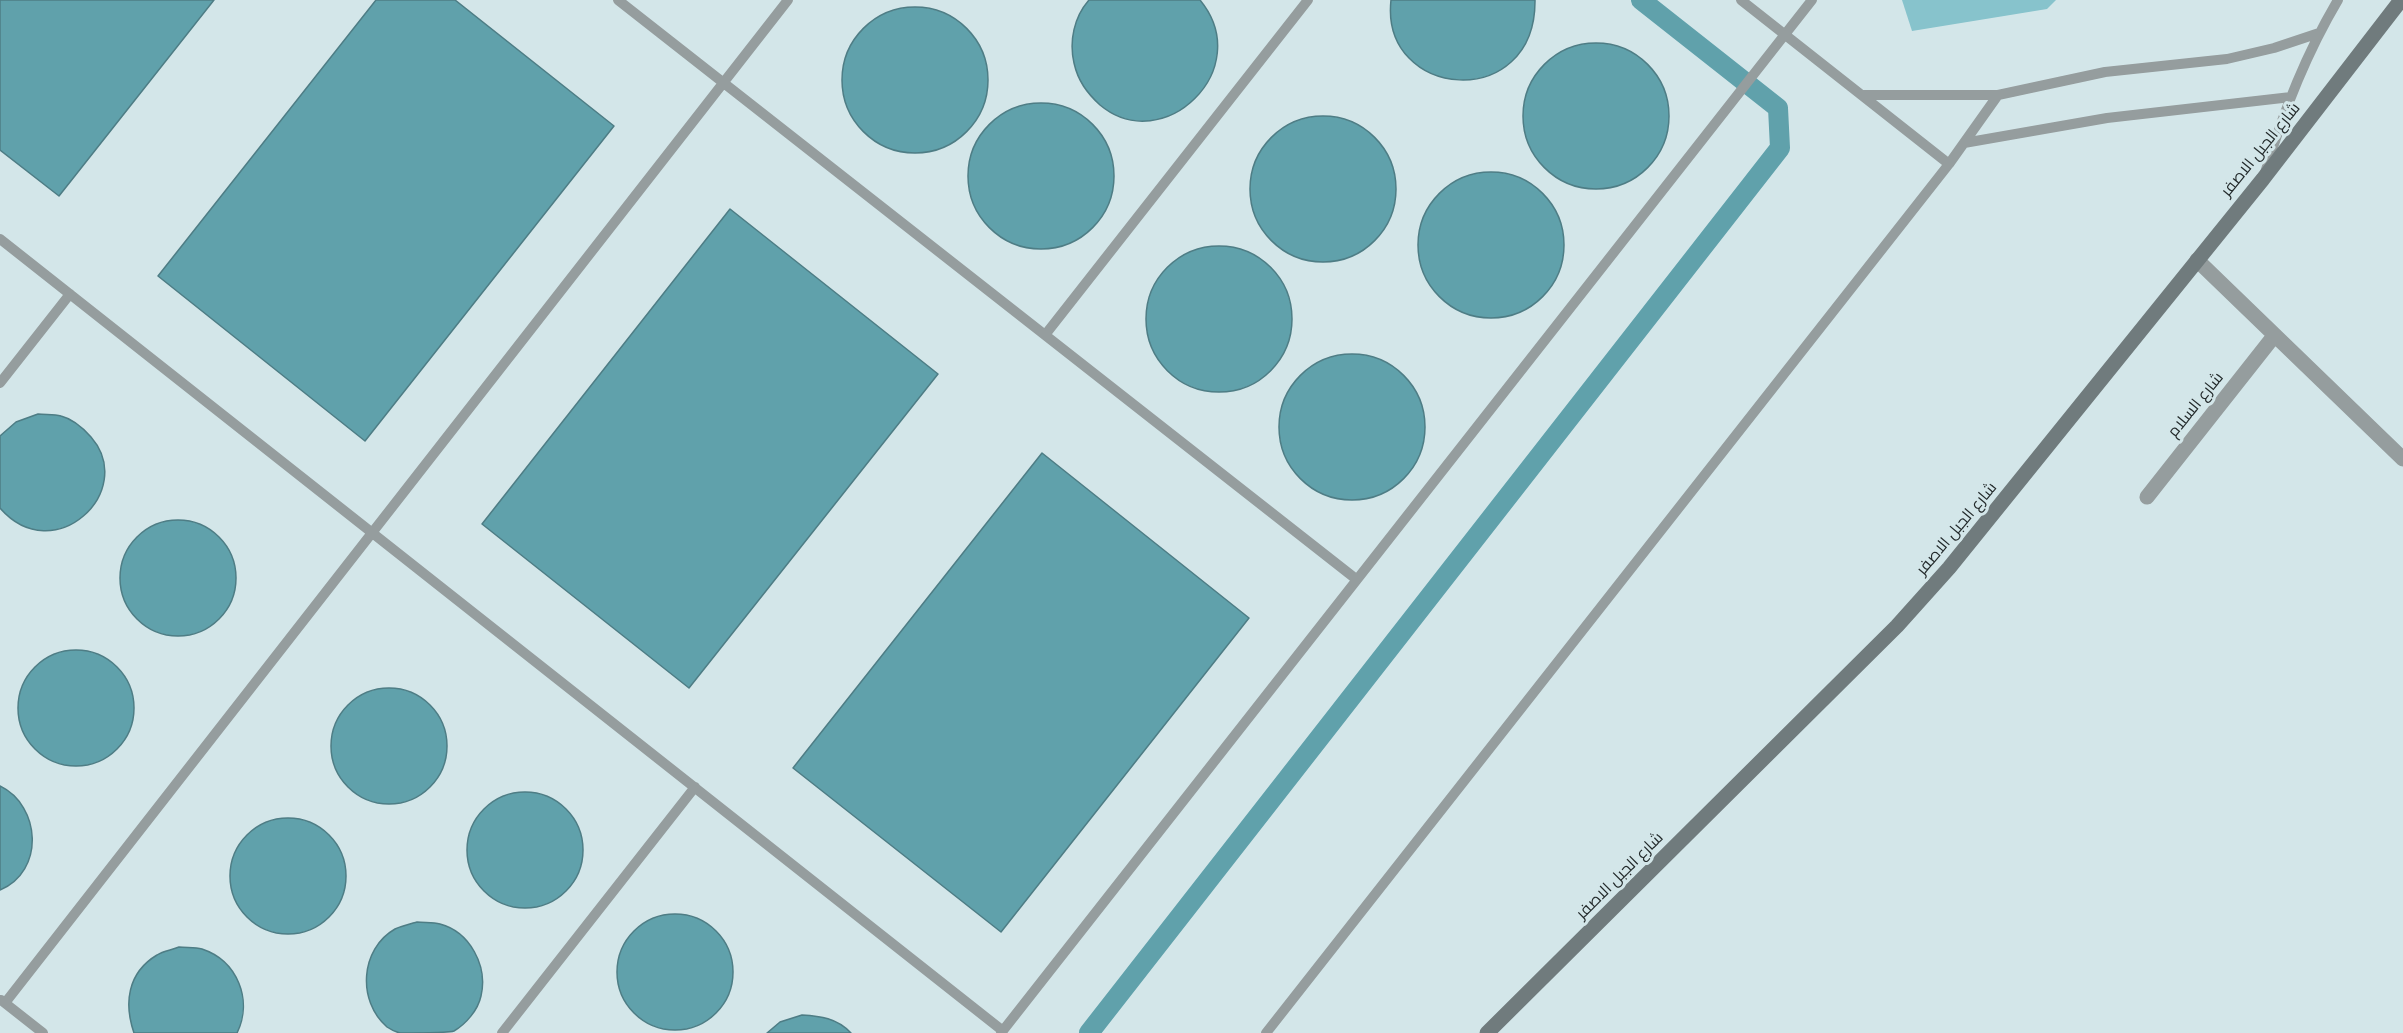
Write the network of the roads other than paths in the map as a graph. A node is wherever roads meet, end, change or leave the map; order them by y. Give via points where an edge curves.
1 (618, 0) edge
2 (788, 0) edge
3 (1308, 0) edge
4 (1741, 0) edge
5 (1812, 0) edge
6 (2338, 0) edge
7 (2402, 0) edge
8 (2319, 33) junction
9 (1785, 35) junction
10 (723, 82) junction
11 (1863, 95) junction
12 (1998, 95) junction
13 (2290, 97) junction
14 (1964, 143) junction
15 (1949, 164) junction
16 (2263, 179) junction
17 (0, 239) edge
18 (2197, 260) junction
19 (70, 294) junction
20 (1045, 335) junction
21 (2274, 336) junction
22 (0, 383) edge
23 (2403, 459) edge
24 (2146, 497) dead end
25 (372, 533) junction
26 (1356, 579) junction
27 (695, 787) junction
28 (2, 1001) edge
29 (1002, 1032) edge
30 (43, 1033) edge
31 (502, 1033) edge
32 (1266, 1033) edge
33 (1487, 1033) edge

1 - 10 lane
2 - 10 lane
3 - 20 lane
4 - 9 lane
5 - 9 lane
6 - 8 lane
7 - 16 street, شارع الجبل الاصفر
8 - 12 lane via 2227,59 2105,72
8 - 13 lane
9 - 11 lane
9 - 26 lane
10 - 20 lane
10 - 25 lane
11 - 12 lane
11 - 15 lane
12 - 14 lane
13 - 14 lane via 2107,118
13 - 16 lane
14 - 15 lane
15 - 32 lane
16 - 18 street, شارع الجبل الاصفر
17 - 19 lane
18 - 21 street
18 - 33 street, شارع الجبل الاصفر via 1994,514 1897,626
19 - 22 lane
19 - 25 lane
20 - 26 lane
21 - 23 street
21 - 24 street, شارع السلام
25 - 27 lane
25 - 28 lane
26 - 29 lane
27 - 29 lane
27 - 31 lane
28 - 30 lane

